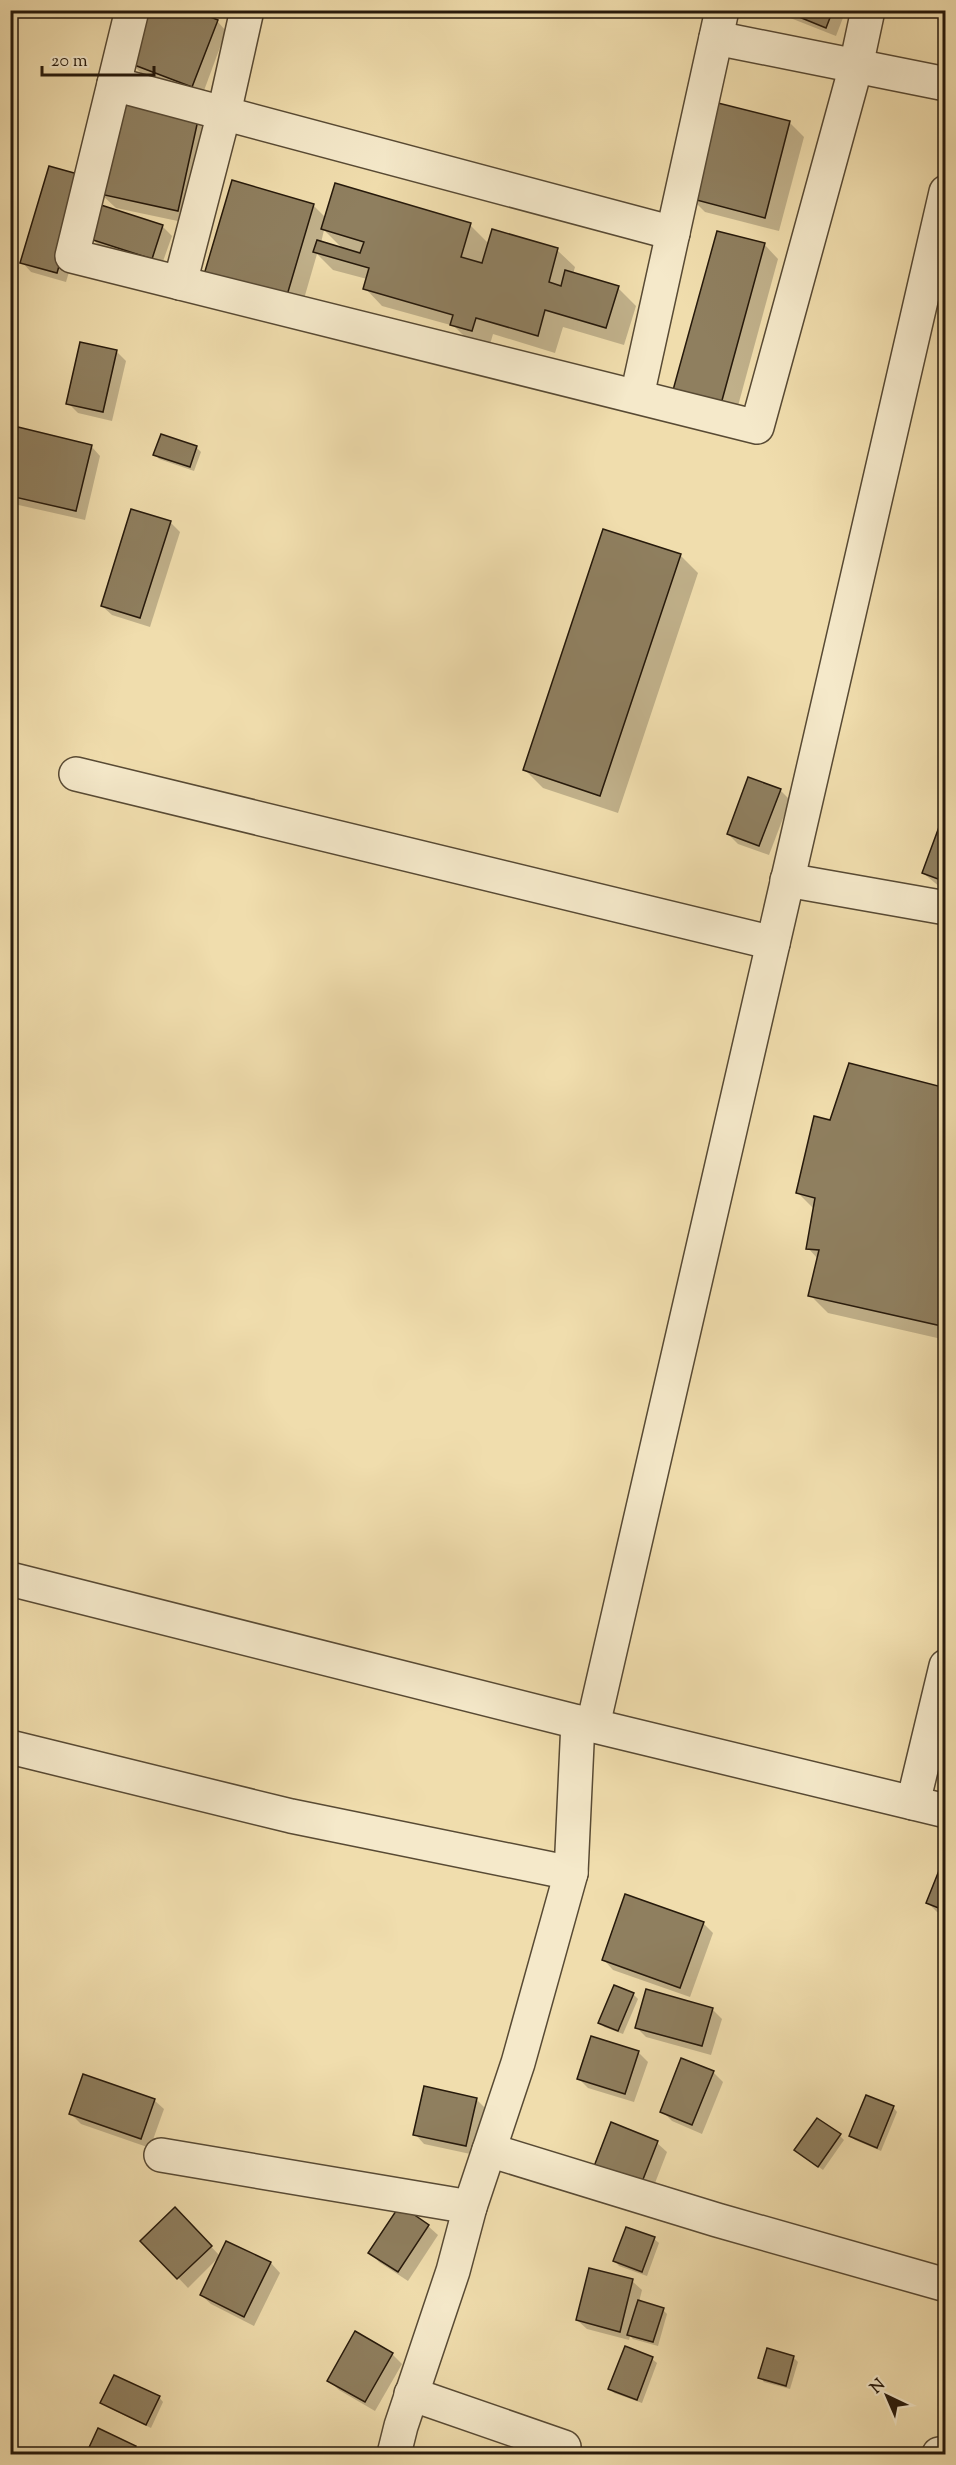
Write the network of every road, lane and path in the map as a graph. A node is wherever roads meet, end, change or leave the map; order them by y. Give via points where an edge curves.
1 (132, 10) edge
2 (247, 10) edge
3 (868, 10) edge
4 (719, 24) edge
5 (856, 66) junction
6 (114, 84) junction
7 (945, 84) edge
8 (224, 113) junction
9 (945, 192) edge
10 (673, 233) junction
11 (180, 283) junction
12 (637, 396) junction
13 (76, 774) dead end
14 (787, 880) junction
15 (945, 908) edge
16 (772, 943) junction
17 (10, 1579) edge
18 (945, 1666) edge
19 (585, 1724) junction
20 (10, 1747) edge
21 (913, 1803) junction
22 (945, 1810) edge
23 (571, 1873) junction
24 (489, 2150) junction
25 (161, 2155) dead end
26 (470, 2207) junction
27 (945, 2285) edge
28 (411, 2394) junction
29 (564, 2447) dead end
30 (945, 2453) edge
31 (394, 2454) edge
32 (939, 2454) edge

1 - 6 street
2 - 8 street
3 - 5 street
4 - 5 street
4 - 10 street
5 - 7 street
5 - 12 street via 757,427
6 - 8 street
6 - 11 street via 72,256
8 - 10 street
8 - 11 street
9 - 14 street
10 - 12 street
11 - 12 street
13 - 16 street
14 - 15 street
14 - 16 street
16 - 19 street
17 - 19 street
18 - 21 street
19 - 21 street
19 - 23 street
20 - 23 street via 291,1815
21 - 22 street
23 - 24 street via 518,2063
24 - 26 street
24 - 27 street
25 - 26 street
26 - 28 street via 453,2271
28 - 29 street
28 - 31 street
30 - 32 street

